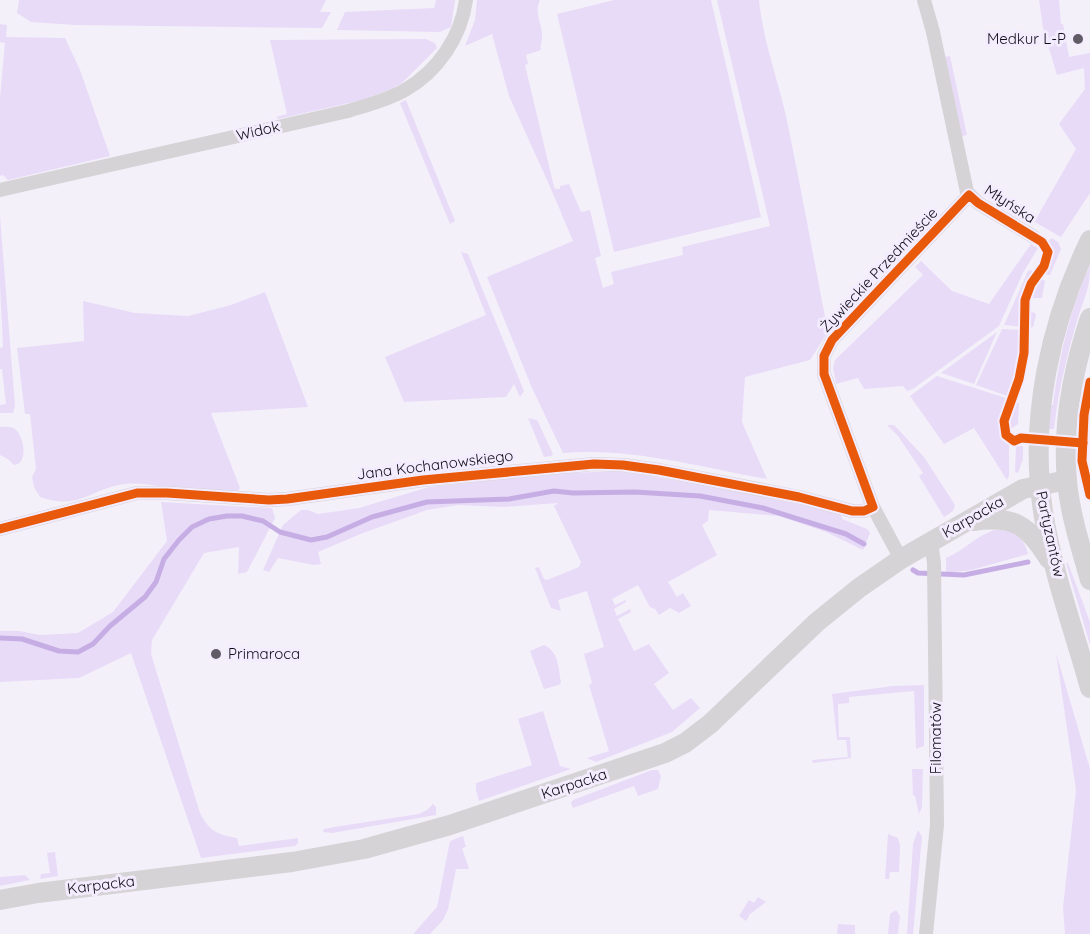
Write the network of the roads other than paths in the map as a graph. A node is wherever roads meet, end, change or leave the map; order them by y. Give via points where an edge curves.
1 (466, 0) edge
2 (924, 0) edge
3 (0, 190) edge
4 (969, 195) junction
5 (1034, 237) dead end
6 (1090, 240) edge
7 (1090, 318) edge
8 (1067, 480) junction
9 (1040, 484) junction
10 (873, 507) junction
11 (962, 523) junction
12 (0, 529) edge
13 (931, 542) junction
14 (901, 559) junction
15 (1058, 574) junction
16 (1090, 580) edge
17 (1090, 688) edge
18 (0, 900) edge
19 (926, 934) edge

1 - 3 street, Widok via 460,27 433,68 405,90 376,102
2 - 4 street, Młyńska
4 - 5 street, Młyńska
4 - 10 street, Żywieckie Przedmieście via 832,340 824,356 825,374
6 - 9 street, Partyzantów via 1070,286 1052,345 1042,407
7 - 8 street, Partyzantów via 1077,361 1069,412
8 - 9 street, Karpacka
8 - 16 street, Partyzantów
9 - 11 street, Karpacka via 1023,489
9 - 15 street, Partyzantów
10 - 12 street, Jana Kochanowskiego via 864,512 852,511 659,470 594,464 423,480 287,499 136,493
10 - 14 street
11 - 13 street, Karpacka
11 - 15 street via 998,518 1018,523 1034,536
13 - 14 street, Karpacka
13 - 19 street, Filomatów via 937,825
14 - 18 street, Karpacka via 817,622 710,724 685,743 647,760 441,828 364,849
15 - 17 street, Partyzantów

